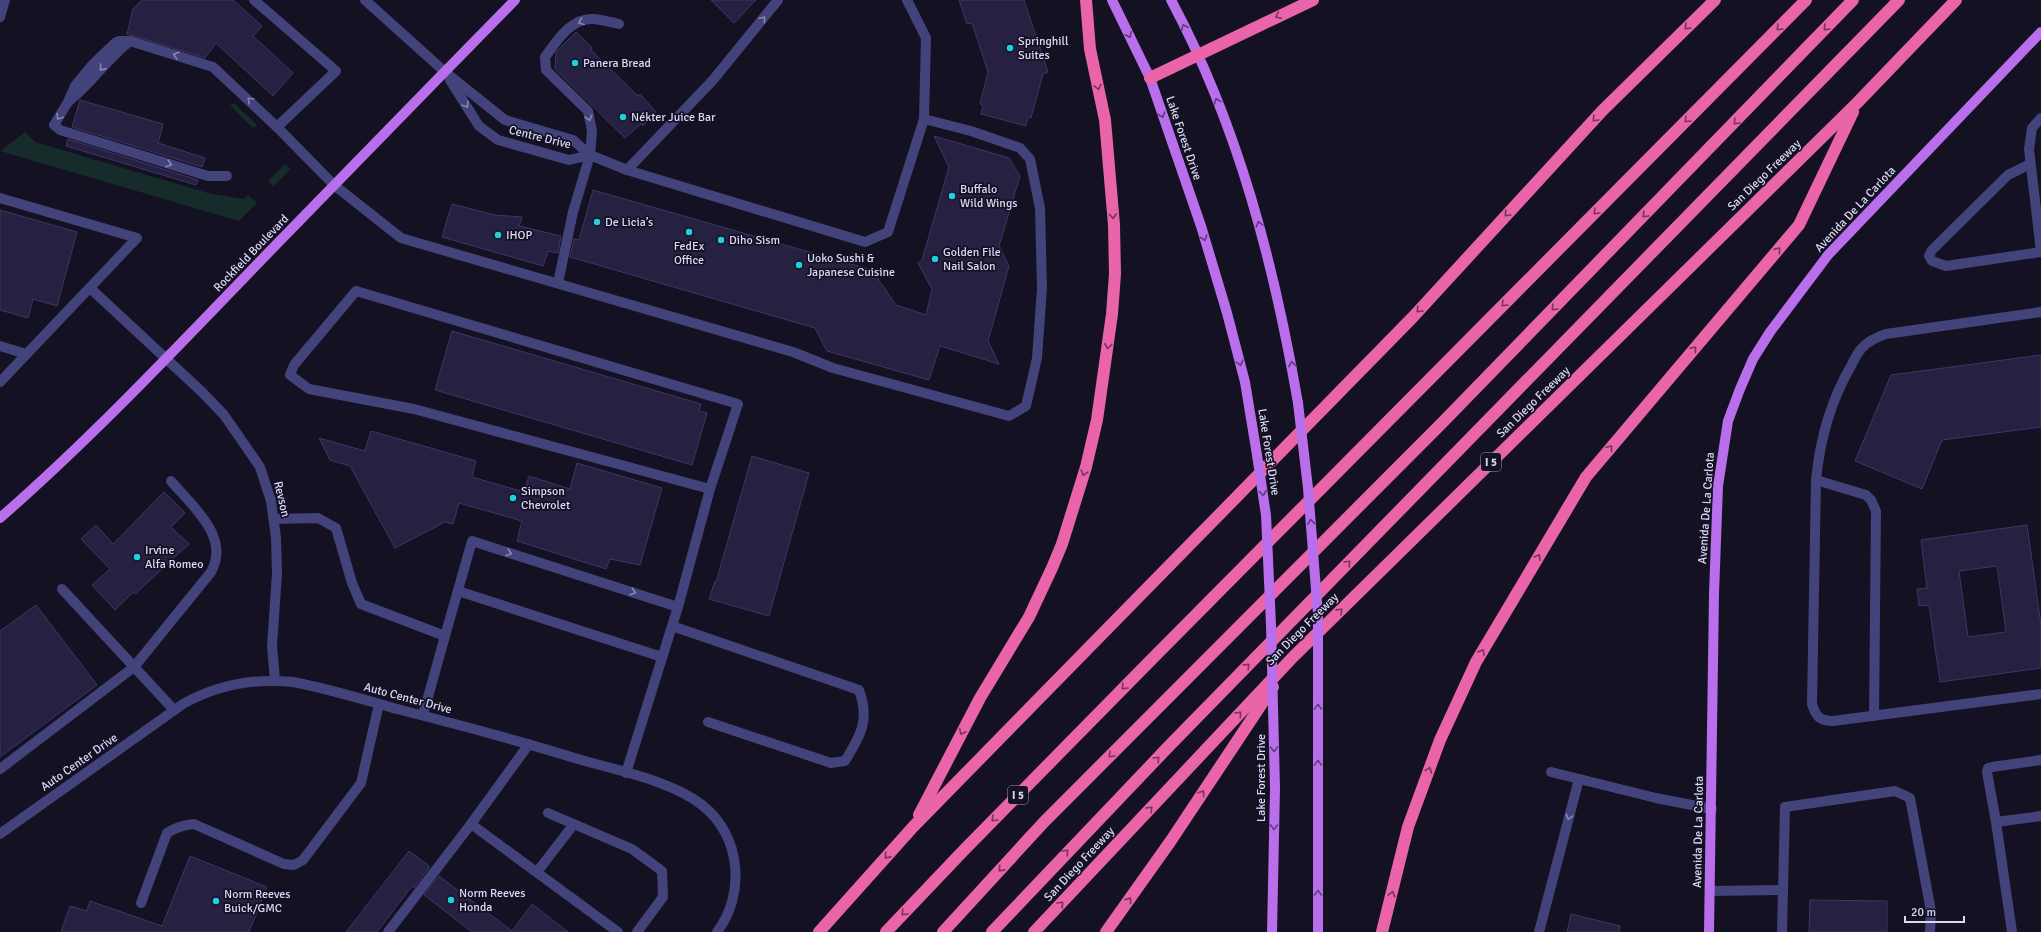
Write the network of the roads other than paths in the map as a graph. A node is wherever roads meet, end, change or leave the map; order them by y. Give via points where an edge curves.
1 (5, 0) edge
2 (254, 0) edge
3 (364, 0) edge
4 (515, 0) edge
5 (778, 0) edge
6 (907, 0) edge
7 (1086, 0) edge
8 (1112, 0) edge
9 (1171, 0) edge
10 (1313, 0) edge
11 (1715, 0) edge
12 (1806, 0) edge
13 (1853, 0) edge
14 (1899, 0) edge
15 (1956, 0) edge
16 (0, 17) edge
17 (619, 24) dead end
18 (2041, 32) edge
19 (1196, 54) junction
20 (445, 72) junction
21 (1150, 78) junction
22 (1857, 103) junction
23 (2041, 118) edge
24 (924, 119) junction
25 (277, 128) junction
26 (590, 155) junction
27 (2030, 164) junction
28 (627, 170) junction
29 (226, 176) dead end
30 (334, 185) junction
31 (0, 198) edge
32 (2041, 252) edge
33 (558, 283) junction
34 (90, 288) junction
35 (2041, 312) edge
36 (0, 346) edge
37 (26, 354) junction
38 (167, 360) junction
39 (0, 382) edge
40 (1816, 480) junction
41 (171, 481) dead end
42 (710, 489) junction
43 (0, 518) edge
44 (274, 519) junction
45 (62, 589) dead end
46 (458, 591) junction
47 (678, 607) junction
48 (672, 626) junction
49 (445, 636) junction
50 (662, 657) junction
51 (1293, 657) junction
52 (134, 667) junction
53 (275, 680) junction
54 (2041, 694) edge
55 (379, 704) junction
56 (174, 710) junction
57 (423, 716) junction
58 (1874, 716) junction
59 (708, 722) dead end
60 (529, 744) junction
61 (2041, 760) edge
62 (0, 769) edge
63 (1551, 772) dead end
64 (626, 773) junction
65 (1579, 779) junction
66 (1712, 809) junction
67 (548, 813) dead end
68 (2041, 816) edge
69 (1996, 822) junction
70 (471, 824) junction
71 (574, 824) junction
72 (913, 827) junction
73 (1, 831) edge
74 (537, 872) junction
75 (1710, 890) junction
76 (1783, 890) junction
77 (141, 903) dead end
78 (388, 932) edge
79 (618, 932) edge
80 (637, 932) edge
81 (717, 932) edge
82 (819, 932) edge
83 (886, 932) edge
84 (944, 932) edge
85 (992, 932) edge
86 (1034, 932) edge
87 (1106, 932) edge
88 (1272, 932) edge
89 (1318, 932) edge
90 (1382, 932) edge
91 (1539, 932) edge
92 (1709, 932) edge
93 (1782, 932) edge
94 (1930, 932) edge
95 (2012, 932) edge

1 - 16 street
2 - 25 street via 336,71
3 - 20 street, Centre Drive
4 - 20 main road, Rockfield Boulevard
28 -> 5 street via 713,80
6 - 24 street via 926,38
7 -> 72 highway via 1090,49 1105,120 1114,225 1115,274 1112,314 1097,420 1084,474 1052,568 1029,617 980,698
8 -> 21 main road, Lake Forest Drive
19 -> 9 main road
10 -> 19 highway
11 -> 72 highway via 1602,111 1413,317
12 -> 83 highway, I 5 via 1152,659
13 -> 84 highway via 1442,423 1044,822
85 -> 14 highway via 1165,750
15 - 22 highway, San Diego Freeway / I 5
17 -> 26 street via 594,19 583,20 567,28 545,57 546,70 588,111 592,131
18 - 66 main road, Avenida De La Carlota via 1828,255 1770,332 1753,359 1740,389 1728,421 1718,486
19 - 21 highway
89 -> 19 main road, bridge via 1318,615 1298,403 1286,332 1253,200 1215,94
20 - 26 street, Centre Drive via 505,120 573,140
20 -> 26 street, Centre Drive via 479,126 498,140 569,160
20 - 30 main road, Rockfield Boulevard
21 -> 88 main road, Lake Forest Drive, bridge via 1201,226 1227,313 1245,382 1266,515 1275,788
51 -> 22 highway, San Diego Freeway / I 5
90 -> 22 highway via 1408,827 1440,740 1476,662 1586,477 1799,225
23 - 27 street via 2032,128 2028,149
24 - 28 street via 888,232 865,242
24 - 33 street via 971,131 1020,148 1030,159 1040,208 1042,288 1038,358 1026,406 1009,416 833,368 794,352
25 -> 29 street via 213,67 130,41 119,41 109,47 75,86 54,125 60,130 208,176
25 - 30 street
26 - 28 street
26 - 33 street via 573,212
27 - 32 street
27 - 32 street via 2008,175 1932,250 1929,256 1932,261 1946,266
30 - 33 street via 401,238
30 - 38 main road, Rockfield Boulevard
31 - 34 street via 138,238
34 - 37 street
34 - 38 street, Revson
35 - 40 street via 1886,334 1862,347 1830,409 1818,456
36 - 37 street
37 - 39 street
38 - 43 main road, Rockfield Boulevard
38 - 44 street, Revson via 224,415 260,467
40 - 58 street via 1866,495 1876,511
40 - 58 street via 1812,704 1815,716 1823,721
41 - 52 street via 212,530 217,543 217,560 212,572
42 - 42 street via 414,409 309,389 290,375 294,365 356,291 738,404
42 - 47 street
44 - 49 street via 318,518 336,528 361,604
44 - 53 street, Revson via 277,573 272,646
45 - 52 street
46 -> 47 street via 472,541
46 - 49 street
46 - 50 street
47 - 48 street
48 - 50 street
48 - 59 street via 859,690 863,701 864,719 861,736 845,760 831,763
49 - 57 street
50 - 64 street
86 -> 51 highway, San Diego Freeway / I 5
87 -> 51 highway via 1170,842
52 - 56 street
52 - 62 street
53 - 55 street, Auto Center Drive via 311,685
53 - 56 street, Auto Center Drive via 255,681 211,691
54 - 58 street
55 - 57 street, Auto Center Drive
55 - 77 street via 361,784 303,860 294,865 284,864 194,824 185,825 167,833
56 - 73 street, Auto Center Drive
57 - 60 street, Auto Center Drive
60 - 64 street, Auto Center Drive
60 - 70 street
61 - 69 street via 1988,768
63 - 65 street
64 - 81 street, Auto Center Drive via 676,789 711,813 721,826 729,842 736,870 732,904
65 - 66 street
65 -> 91 street
66 - 75 main road, Avenida De La Carlota
67 - 71 street
68 - 69 street
69 - 95 street
70 - 74 street
70 - 78 street
71 - 74 street
71 - 80 street via 632,849 662,871 664,897
72 -> 82 highway
74 - 79 street
75 - 76 street
75 - 92 main road, Avenida De La Carlota
76 - 93 street
76 - 94 street via 1785,807 1895,791 1910,798 1931,911

